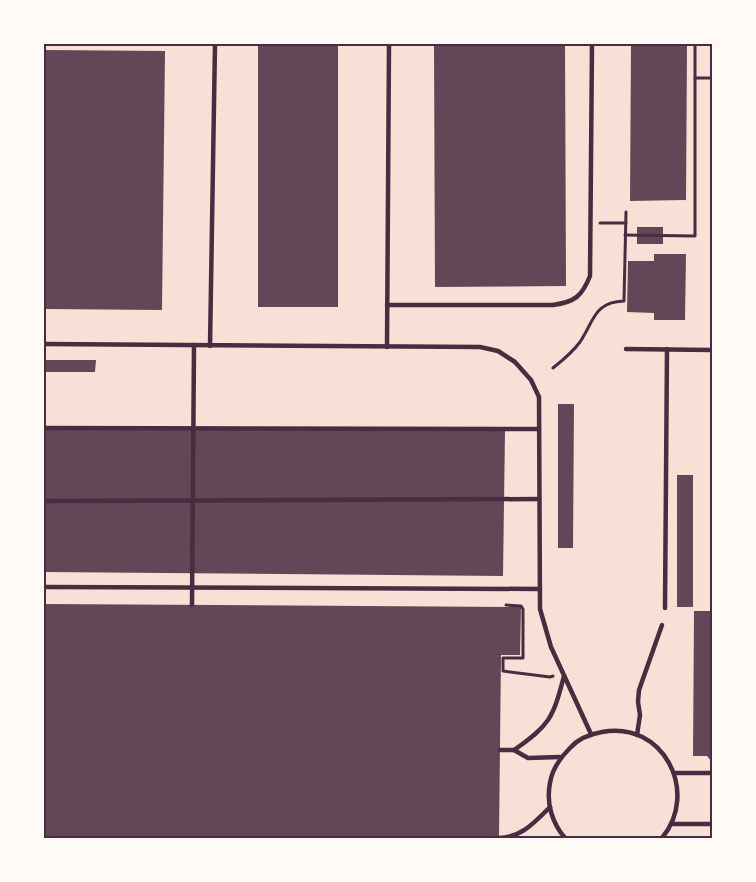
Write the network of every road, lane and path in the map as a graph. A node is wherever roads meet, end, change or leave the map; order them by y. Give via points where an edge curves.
1 (215, 44) edge
2 (389, 44) edge
3 (592, 44) edge
4 (695, 44) edge
5 (695, 78) junction
6 (712, 78) edge
7 (626, 212) dead end
8 (591, 223) junction
9 (626, 224) junction
10 (625, 235) junction
11 (387, 305) junction
12 (44, 344) edge
13 (194, 345) junction
14 (210, 346) junction
15 (387, 347) junction
16 (626, 349) dead end
17 (668, 349) junction
18 (712, 350) edge
19 (553, 368) dead end
20 (44, 428) edge
21 (193, 428) junction
22 (539, 429) junction
23 (539, 499) junction
24 (193, 500) junction
25 (44, 501) edge
26 (44, 587) edge
27 (192, 587) junction
28 (540, 589) junction
29 (192, 605) dead end
30 (506, 605) dead end
31 (665, 608) dead end
32 (662, 625) dead end
33 (564, 675) junction
34 (550, 677) dead end
35 (591, 734) junction
36 (637, 735) junction
37 (500, 750) dead end
38 (514, 750) junction
39 (560, 757) junction
40 (675, 773) junction
41 (712, 773) edge
42 (549, 807) junction
43 (672, 824) junction
44 (712, 824) edge
45 (499, 838) edge
46 (565, 838) edge
47 (662, 838) edge

1 - 14 lane
2 - 11 lane
3 - 8 lane
4 - 5 path
5 - 6 path
5 - 10 path via 695,236
7 - 9 path
8 - 9 path
8 - 11 lane via 590,276 581,294 565,304
9 - 10 path
10 - 19 path via 624,301 598,310 569,356
11 - 15 lane
12 - 13 lane
13 - 14 lane
13 - 21 lane
14 - 15 lane
15 - 22 lane via 480,347 498,351 531,380 539,397
16 - 17 lane
17 - 18 lane
17 - 31 lane
20 - 21 lane
21 - 22 lane
21 - 24 lane
22 - 23 lane
23 - 24 lane
23 - 28 lane
24 - 25 lane
24 - 27 lane
26 - 27 lane
27 - 28 lane
27 - 29 lane
28 - 33 lane via 540,609
30 - 34 path via 524,609 523,658 503,658 503,670
32 - 36 lane via 639,690
33 - 35 lane
33 - 38 lane via 551,717
35 - 36 lane via 611,730
35 - 39 lane
36 - 40 lane via 665,755
37 - 38 lane
38 - 39 lane via 528,758
39 - 42 lane via 551,774
40 - 41 lane
40 - 43 lane via 677,808
42 - 45 lane via 518,835
42 - 46 lane
43 - 44 lane
43 - 47 lane

